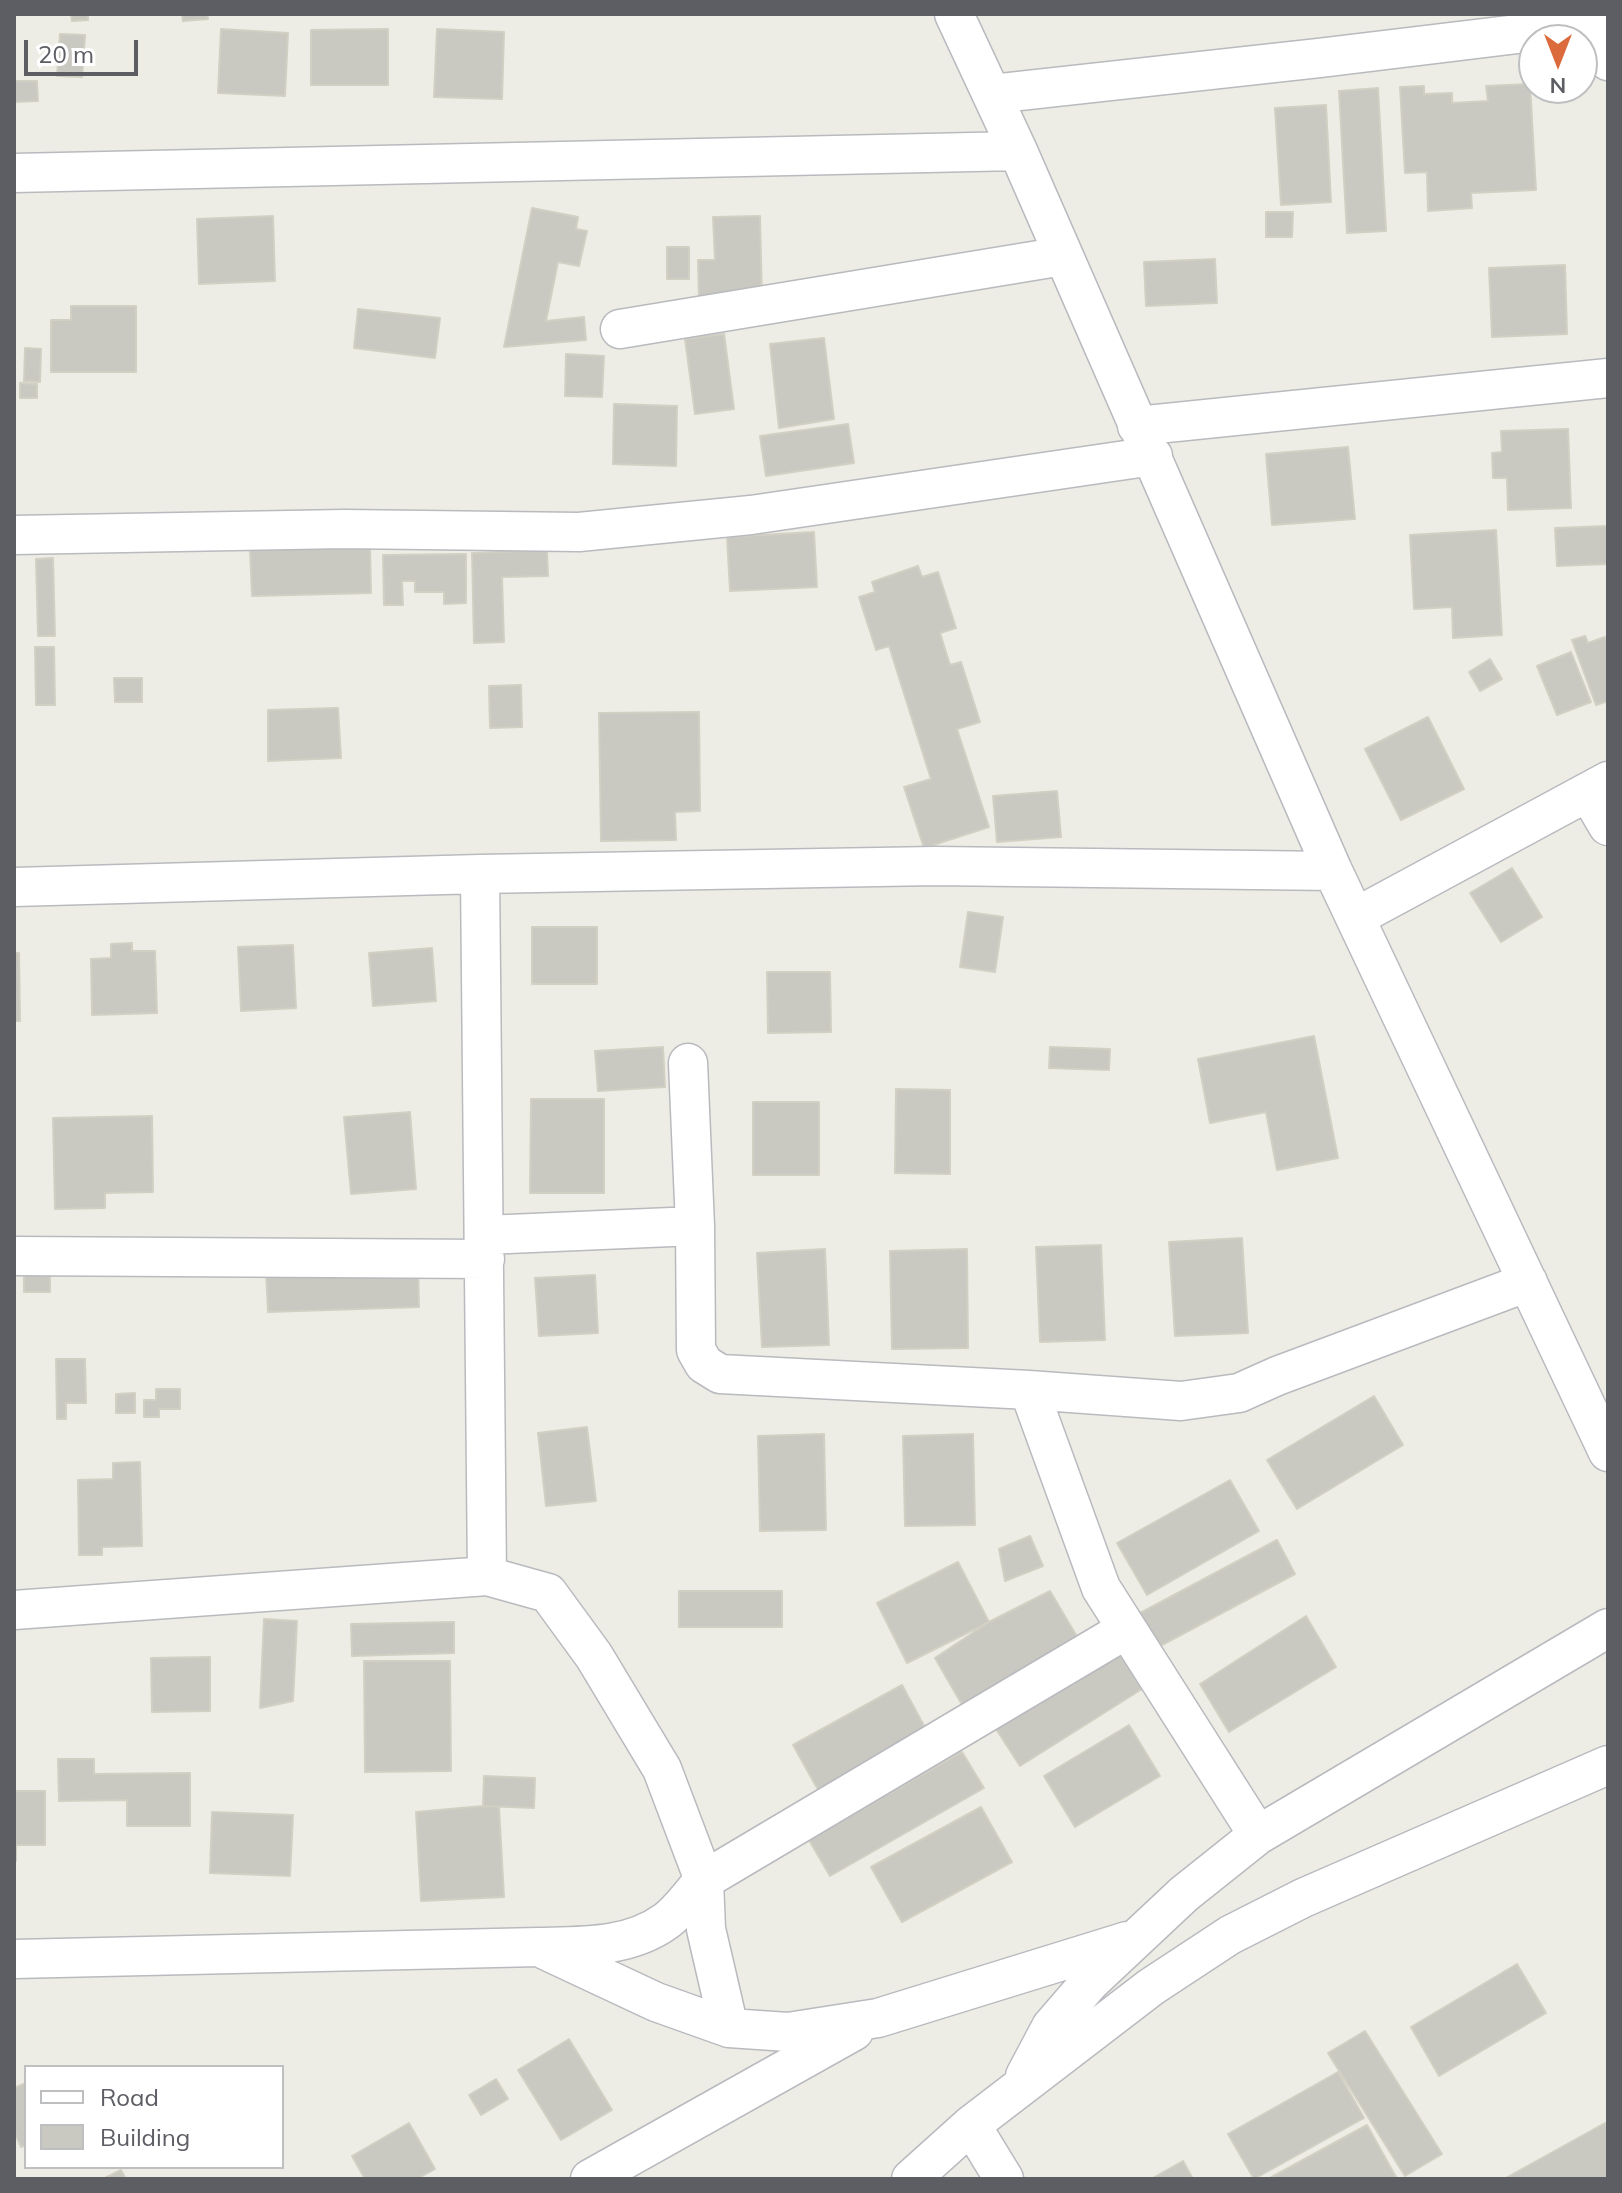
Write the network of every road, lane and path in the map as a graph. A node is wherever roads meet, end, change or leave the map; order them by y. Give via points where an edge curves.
1 (954, 14) edge
2 (1604, 20) edge
3 (1608, 61) edge
4 (992, 94) junction
5 (1018, 151) junction
6 (14, 173) edge
7 (1063, 256) junction
8 (620, 329) dead end
9 (1608, 378) edge
10 (1145, 441) junction
11 (14, 535) edge
12 (1598, 787) edge
13 (1608, 826) edge
14 (1333, 871) junction
15 (480, 874) junction
16 (14, 887) edge
17 (1356, 917) junction
18 (688, 1063) dead end
19 (695, 1226) junction
20 (485, 1247) junction
21 (14, 1256) edge
22 (1528, 1282) junction
23 (1029, 1390) junction
24 (1608, 1452) edge
25 (487, 1576) junction
26 (14, 1610) edge
27 (1608, 1628) edge
28 (1127, 1629) junction
29 (1608, 1765) edge
30 (1258, 1835) junction
31 (704, 1880) junction
32 (1136, 1939) junction
33 (539, 1947) junction
34 (14, 1959) edge
35 (878, 2018) junction
36 (729, 2028) junction
37 (1018, 2089) junction
38 (971, 2125) junction
39 (590, 2179) edge
40 (911, 2179) edge
41 (1004, 2179) edge

1 - 4 street
2 - 3 street
2 - 4 street
4 - 5 street
5 - 6 street
5 - 7 street
7 - 8 street
7 - 10 street
9 - 10 street
10 - 11 street via 751,515 579,532 344,529
10 - 14 street
12 - 13 street
12 - 17 street
14 - 15 street via 935,866
14 - 17 street
15 - 16 street
15 - 20 street
17 - 22 street
18 - 19 street
19 - 20 street
19 - 23 street via 696,1350 704,1364 720,1374
20 - 21 street
20 - 25 street
22 - 23 street via 1239,1393 1181,1401
22 - 24 street
23 - 28 street via 1101,1588
25 - 26 street
25 - 31 street via 548,1593 594,1656 662,1769
27 - 30 street
28 - 30 street
28 - 31 street
29 - 37 street via 1230,1935 1151,1987
30 - 32 street
31 - 33 street via 668,1920 641,1935 601,1945
31 - 36 street via 706,1929
32 - 35 street
32 - 37 street via 1051,2027
33 - 34 street
33 - 36 street via 656,2002
35 - 36 street via 788,2032
35 - 39 street
37 - 38 street
38 - 40 street
38 - 41 street

